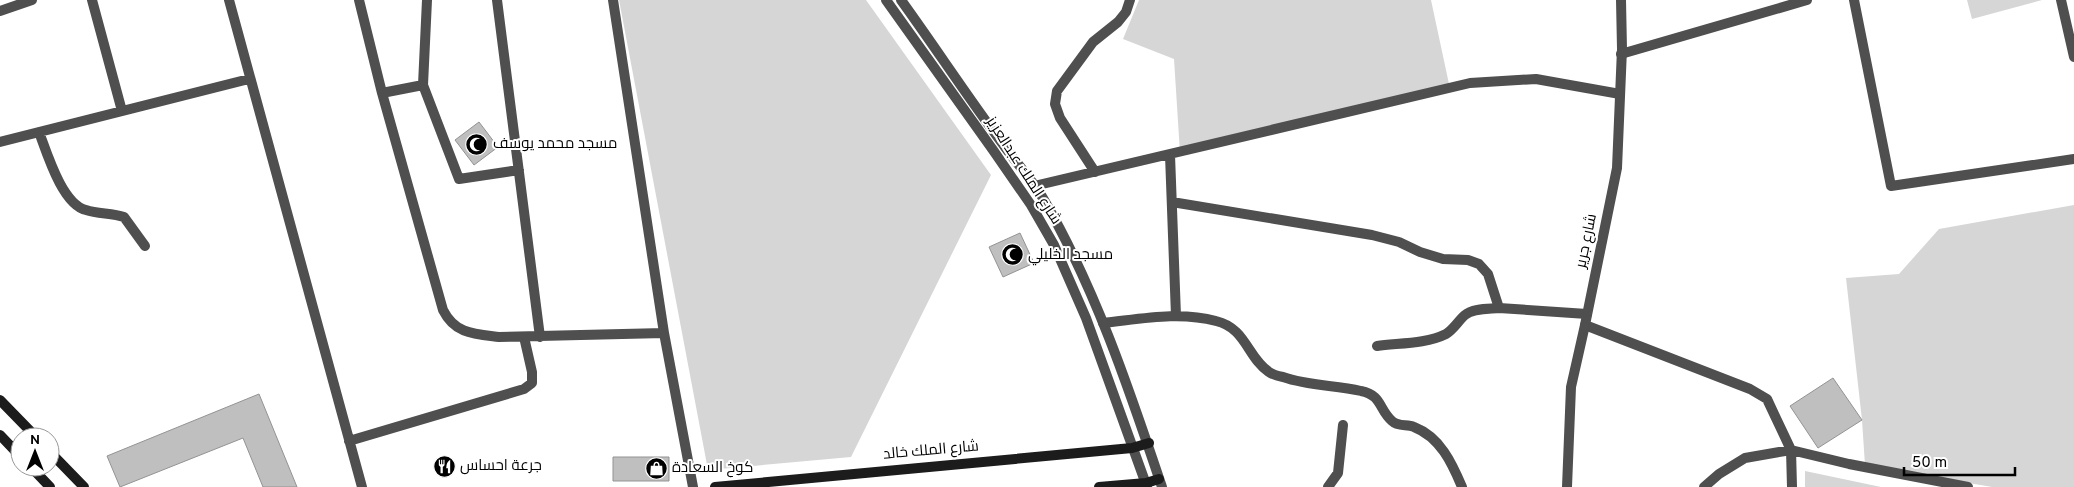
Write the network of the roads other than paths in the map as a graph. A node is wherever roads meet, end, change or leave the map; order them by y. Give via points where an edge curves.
1 (32, 0) edge
2 (92, 0) edge
3 (229, 0) edge
4 (358, 0) edge
5 (427, 0) edge
6 (497, 0) edge
7 (613, 0) edge
8 (886, 0) edge
9 (901, 0) edge
10 (1130, 0) edge
11 (1621, 0) edge
12 (1807, 0) edge
13 (1854, 0) edge
14 (2060, 0) edge
15 (0, 11) edge
16 (1621, 54) junction
17 (2074, 57) edge
18 (249, 79) junction
19 (423, 85) junction
20 (382, 93) junction
21 (1620, 94) junction
22 (122, 111) junction
23 (38, 132) junction
24 (0, 142) edge
25 (1170, 154) junction
26 (2074, 160) edge
27 (519, 170) junction
28 (1095, 172) junction
29 (1034, 186) junction
30 (1172, 202) junction
31 (145, 246) dead end
32 (1499, 308) junction
33 (1588, 314) junction
34 (1176, 316) junction
35 (1103, 323) junction
36 (1585, 325) junction
37 (664, 333) junction
38 (524, 337) junction
39 (540, 337) junction
40 (1377, 346) dead end
41 (0, 400) edge
42 (1343, 426) dead end
43 (26, 427) edge
44 (349, 441) junction
45 (1149, 443) junction
46 (1132, 448) junction
47 (1791, 450) junction
48 (60, 462) edge
49 (40, 477) edge
50 (1161, 483) edge
51 (1146, 485) edge
52 (50, 487) edge
53 (84, 487) edge
54 (362, 487) edge
55 (693, 487) edge
56 (715, 487) edge
57 (1099, 487) edge
58 (1328, 487) edge
59 (1462, 487) edge
60 (1567, 487) edge
61 (1704, 487) edge
62 (1792, 487) edge
63 (1968, 487) edge

1 - 15 street
2 - 22 street
3 - 18 street
4 - 20 street
5 - 19 street
6 - 27 street
7 - 37 street
8 - 46 street, شارع الملك عبدالعزيز via 993,150 1054,245 1086,318
9 - 29 street, شارع الملك عبدالعزيز
10 - 28 street via 1118,22 1094,42 1057,91 1055,104 1060,118
11 - 16 street, شارع جرير
12 - 16 street
13 - 26 street via 1890,186
14 - 17 street
16 - 21 street, شارع جرير
18 - 22 street
18 - 44 street
19 - 20 street
19 - 27 street via 459,179
20 - 38 street via 448,320 458,329 474,334
21 - 25 street via 1536,79 1470,83
21 - 33 street, شارع جرير via 1618,168
22 - 23 street
23 - 24 street
23 - 31 street via 72,202 84,210 124,217
25 - 28 street
25 - 30 street
27 - 39 street
28 - 29 street
29 - 35 street, شارع الملك عبدالعزيز via 1067,240
30 - 32 street via 1372,235 1443,259 1468,260 1479,264 1488,274
30 - 34 street
32 - 33 street
32 - 40 street via 1465,314 1446,334 1430,339
33 - 36 street, شارع جرير
34 - 35 street
34 - 59 street via 1218,321 1234,328 1270,373 1295,382 1362,391 1376,397 1392,422 1413,427 1431,438 1449,457
35 - 45 street, شارع الملك عبدالعزيز
36 - 47 street via 1750,389 1766,399
36 - 60 street, شارع جرير via 1571,387
37 - 39 street
37 - 55 street
38 - 39 street
38 - 44 street via 532,383 524,389
41 - 43 main road
42 - 58 street via 1338,473
44 - 54 street
45 - 46 main road, شارع الملك خالد
45 - 50 street, شارع الملك عبدالعزيز
46 - 51 street, شارع الملك عبدالعزيز
46 - 56 main road, شارع الملك خالد
47 - 61 street via 1745,458
47 - 62 street
47 - 63 street
48 - 53 main road
49 - 52 main road
50 - 51 main road
51 - 57 main road

